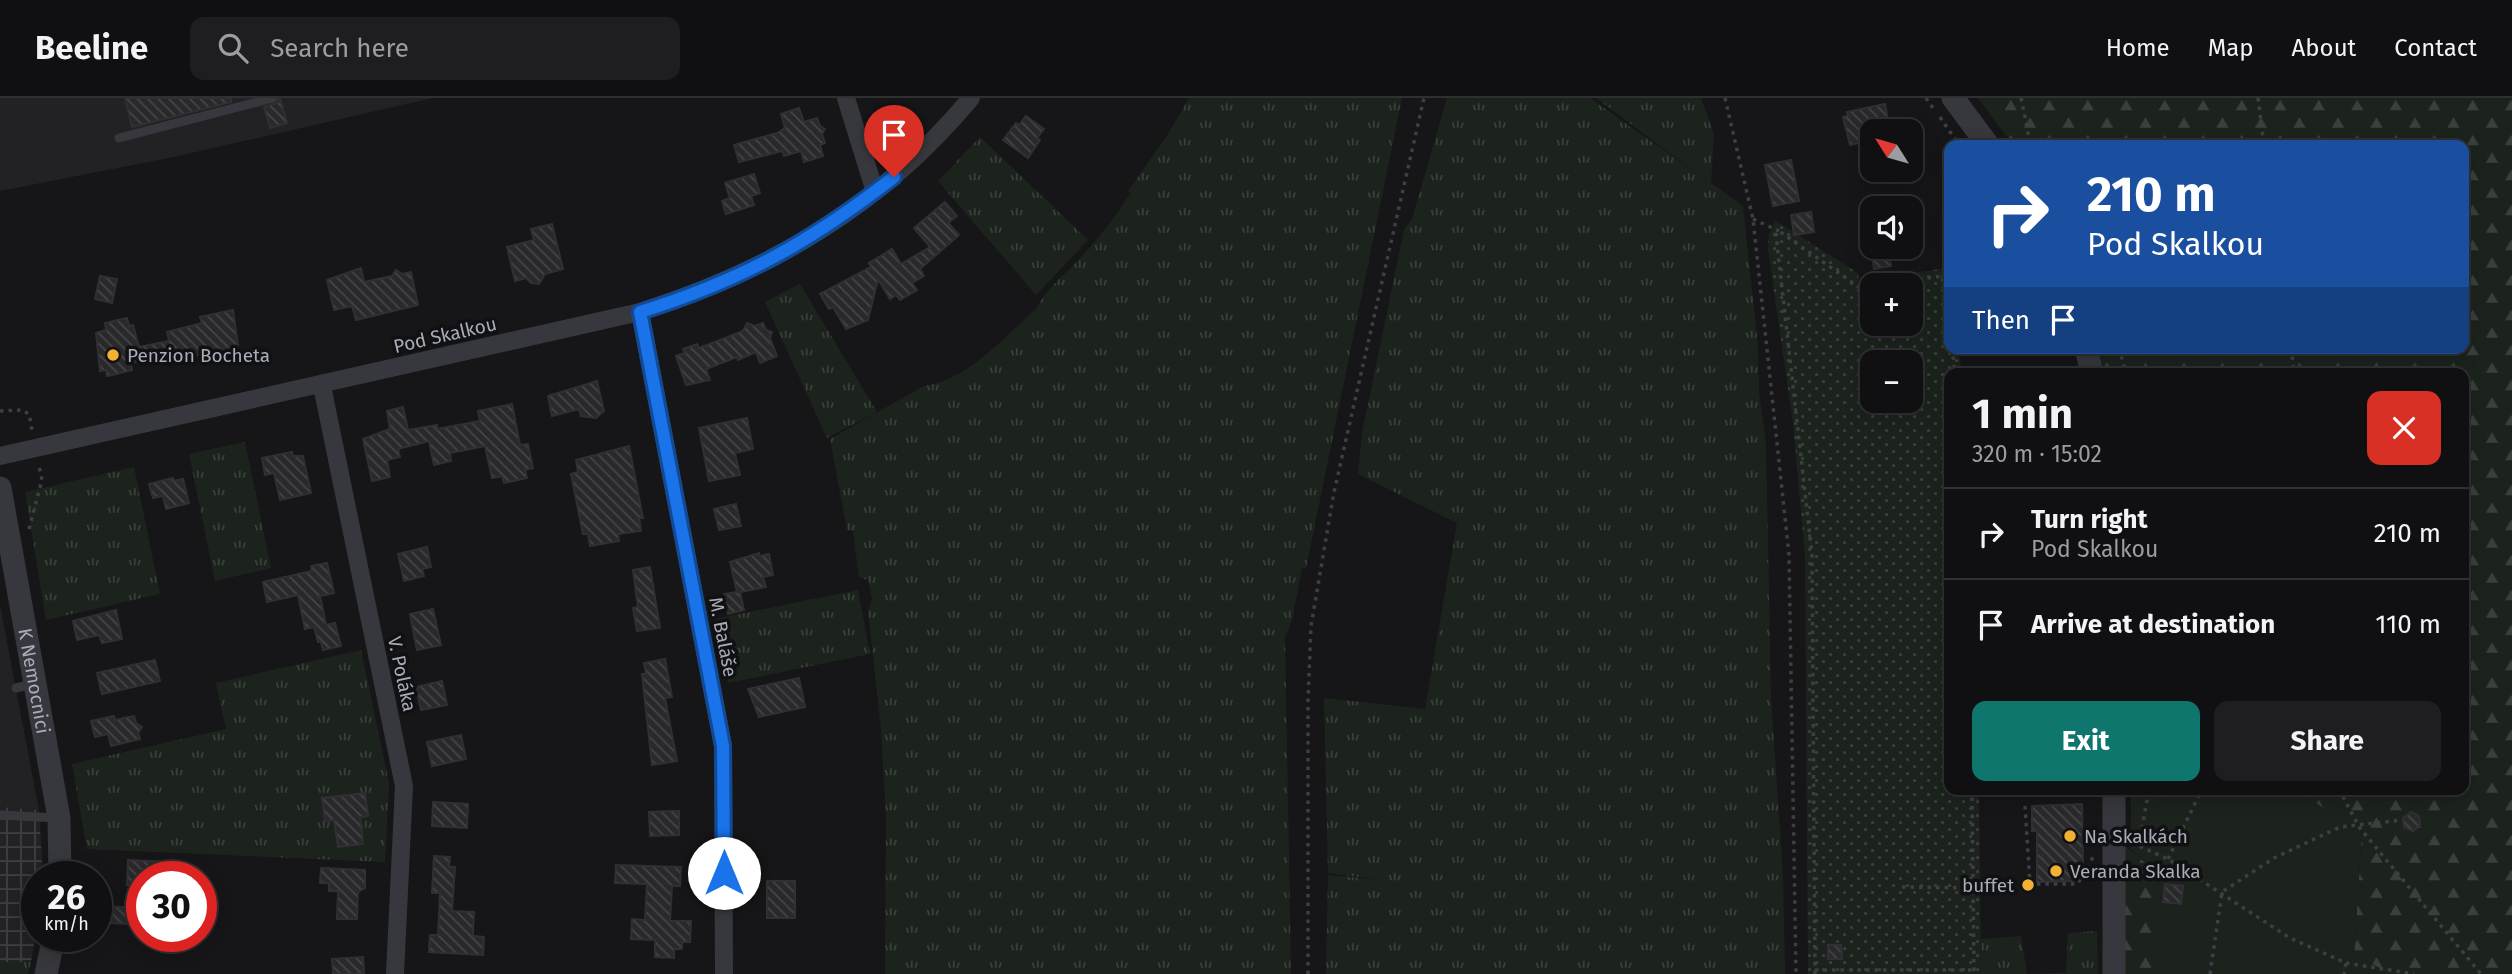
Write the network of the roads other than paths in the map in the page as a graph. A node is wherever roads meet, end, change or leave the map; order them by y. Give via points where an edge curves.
1 (272, 98) edge
2 (846, 98) edge
3 (971, 98) edge
4 (1953, 98) edge
5 (119, 138) dead end
6 (1984, 140) edge
7 (875, 192) junction
8 (640, 312) junction
9 (322, 386) junction
10 (0, 456) edge
11 (1, 493) edge
12 (2113, 795) edge
13 (0, 815) edge
14 (59, 818) junction
15 (60, 861) edge
16 (51, 952) edge
17 (46, 974) edge
18 (394, 974) edge
19 (724, 974) edge
20 (2114, 974) edge

1 - 5 lane
2 - 7 street
3 - 7 street, Pod Skalkou via 922,151
4 - 6 street
7 - 8 street, Pod Skalkou via 767,263 713,288
8 - 9 street, Pod Skalkou
8 - 19 street, M. Baláše via 723,746
9 - 10 street, Pod Skalkou
9 - 18 street, V. Poláka via 404,786
11 - 14 street, K Nemocnici via 25,686
12 - 20 street via 2104,843
13 - 14 lane
14 - 15 street, K Nemocnici
16 - 17 street

